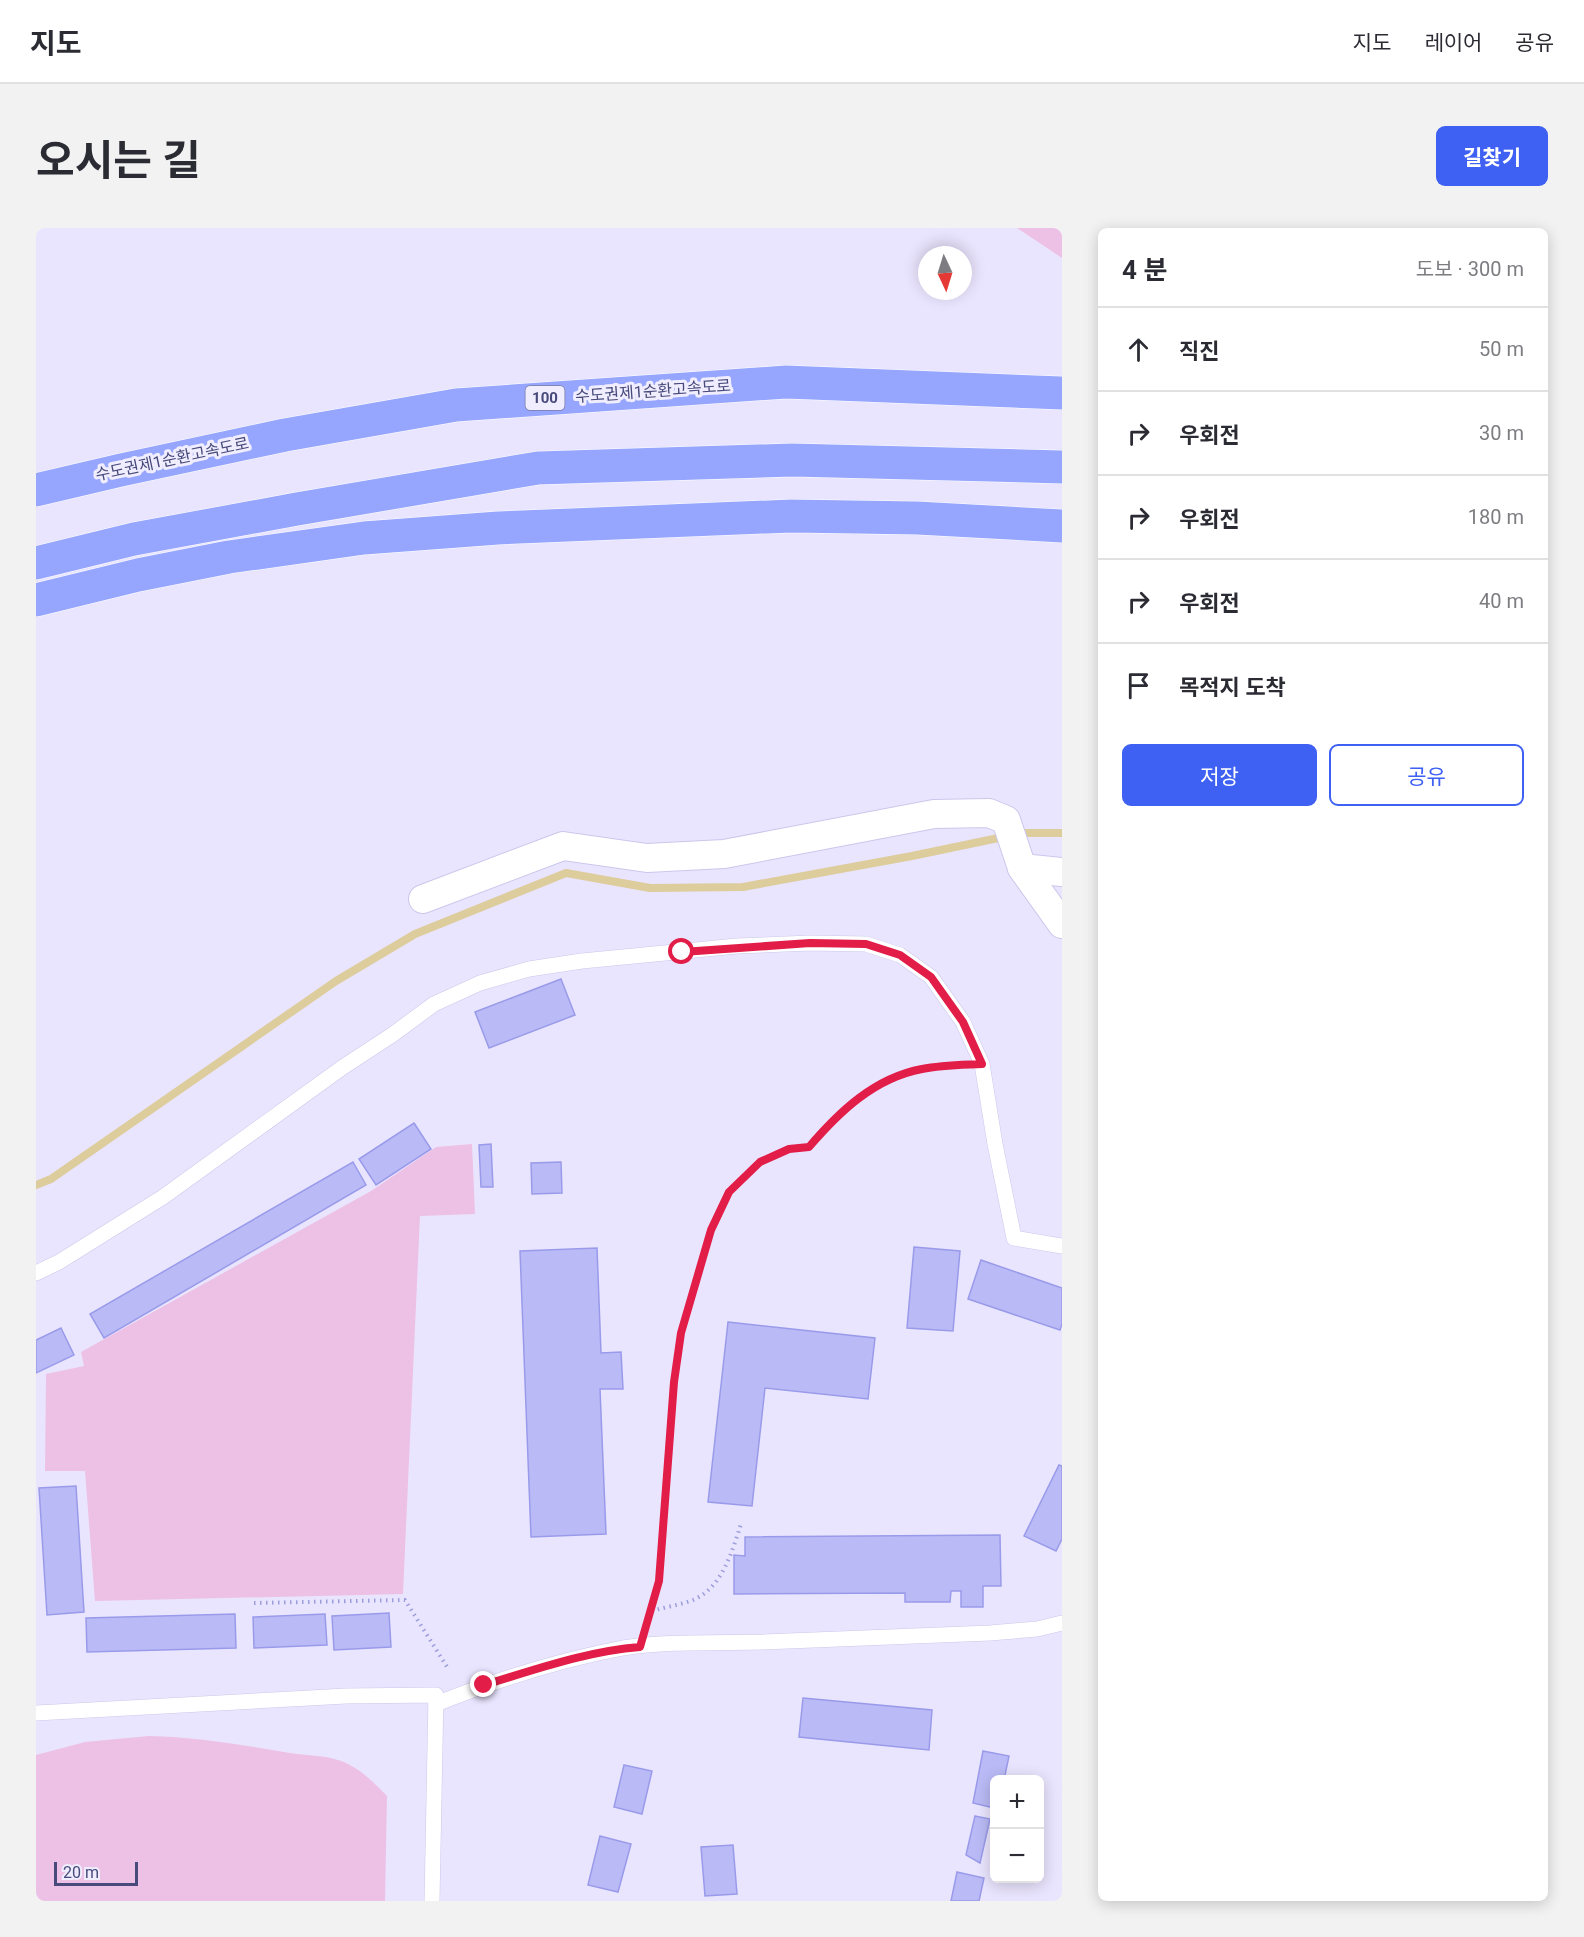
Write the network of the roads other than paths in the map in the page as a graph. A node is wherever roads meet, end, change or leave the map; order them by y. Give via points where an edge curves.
1 (1062, 387) edge
2 (960, 388) junction
3 (1062, 393) edge
4 (1062, 467) edge
5 (36, 490) edge
6 (917, 518) junction
7 (1062, 526) edge
8 (1062, 535) edge
9 (36, 563) edge
10 (36, 600) edge
11 (1020, 862) junction
12 (1062, 872) edge
13 (423, 899) dead end
14 (1062, 924) edge
15 (1062, 1246) edge
16 (36, 1273) edge
17 (1062, 1623) edge
18 (436, 1704) junction
19 (36, 1713) edge
20 (432, 1901) edge

1 - 2 highway
2 - 3 highway, 수도권제1순환고속도로 / 100
2 - 5 highway, 수도권제1순환고속도로 / 100 via 786,381 456,405 285,435
4 - 9 highway via 792,460 538,468 134,538
6 - 7 highway
6 - 8 highway
6 - 10 highway via 712,518 364,538 138,575
11 - 12 street
11 - 13 street via 1006,820 989,813 934,814 724,854 647,858 563,846
11 - 14 street
15 - 16 lane via 1014,1238 982,1064 963,1022 931,977 900,955 866,944 810,943 582,961 480,982 434,1004 163,1197
17 - 18 lane via 990,1633 625,1648 537,1669
18 - 19 lane via 436,1695 367,1696
18 - 20 lane

